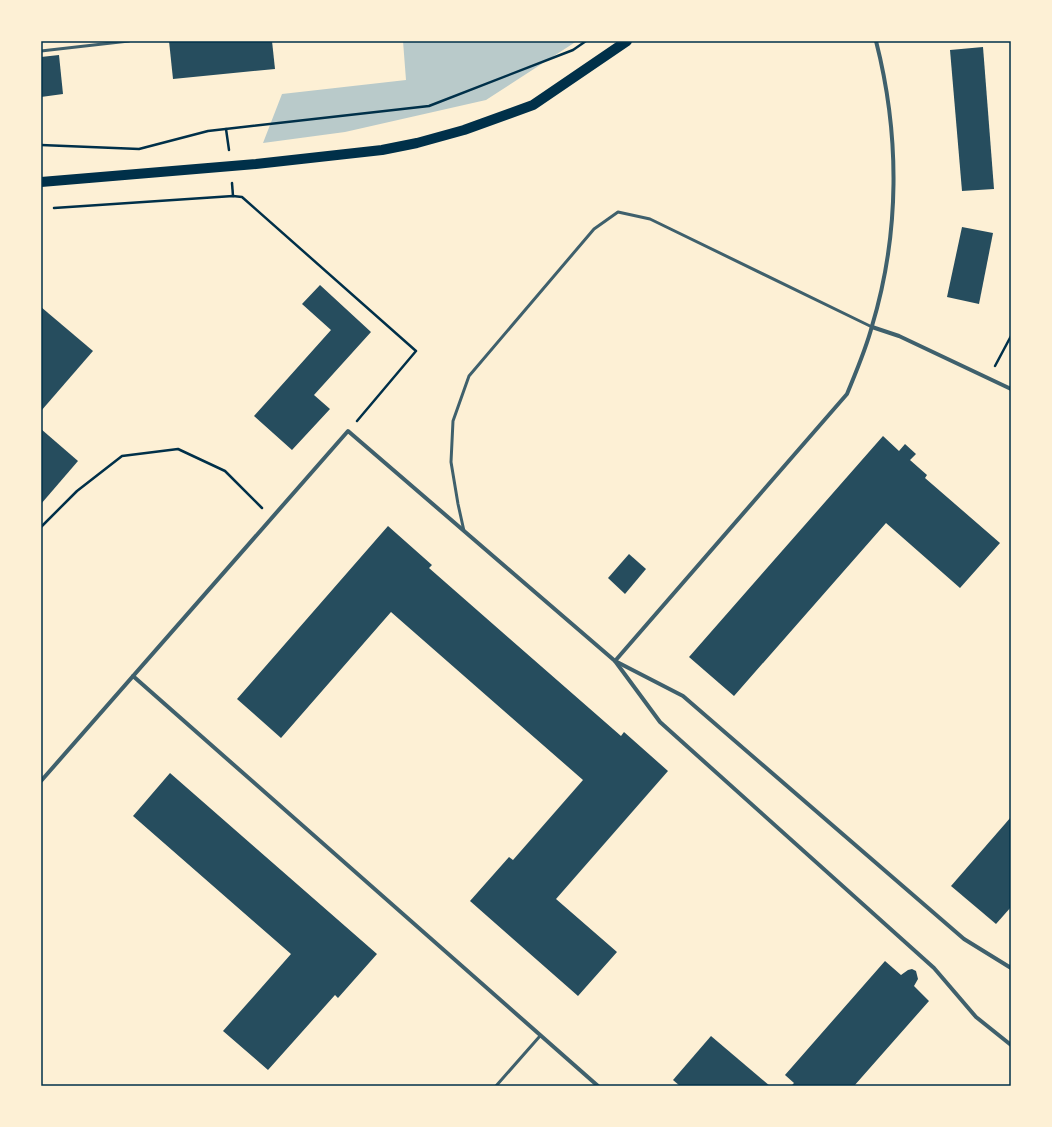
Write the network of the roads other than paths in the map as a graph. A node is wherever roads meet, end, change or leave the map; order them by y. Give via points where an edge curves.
1 (129, 41) edge
2 (627, 41) edge
3 (876, 41) edge
4 (41, 51) edge
5 (41, 182) edge
6 (872, 327) junction
7 (1011, 389) edge
8 (464, 531) junction
9 (615, 661) junction
10 (133, 676) junction
11 (41, 781) edge
12 (1011, 968) edge
13 (540, 1036) junction
14 (1011, 1045) edge
15 (496, 1086) edge
16 (598, 1086) edge

1 - 4 lane
2 - 5 main road via 534,105 464,130 417,143 382,150 256,164
3 - 6 street via 890,108 894,192 885,275
6 - 7 street via 899,336
6 - 8 lane via 650,219 618,212 594,229 469,376 453,421 451,462
6 - 9 street via 847,394
8 - 9 street
8 - 10 street via 348,431
9 - 12 street via 683,696 964,940
9 - 14 street via 660,722 934,968 976,1017
10 - 11 street
10 - 13 street
13 - 15 lane
13 - 16 street

